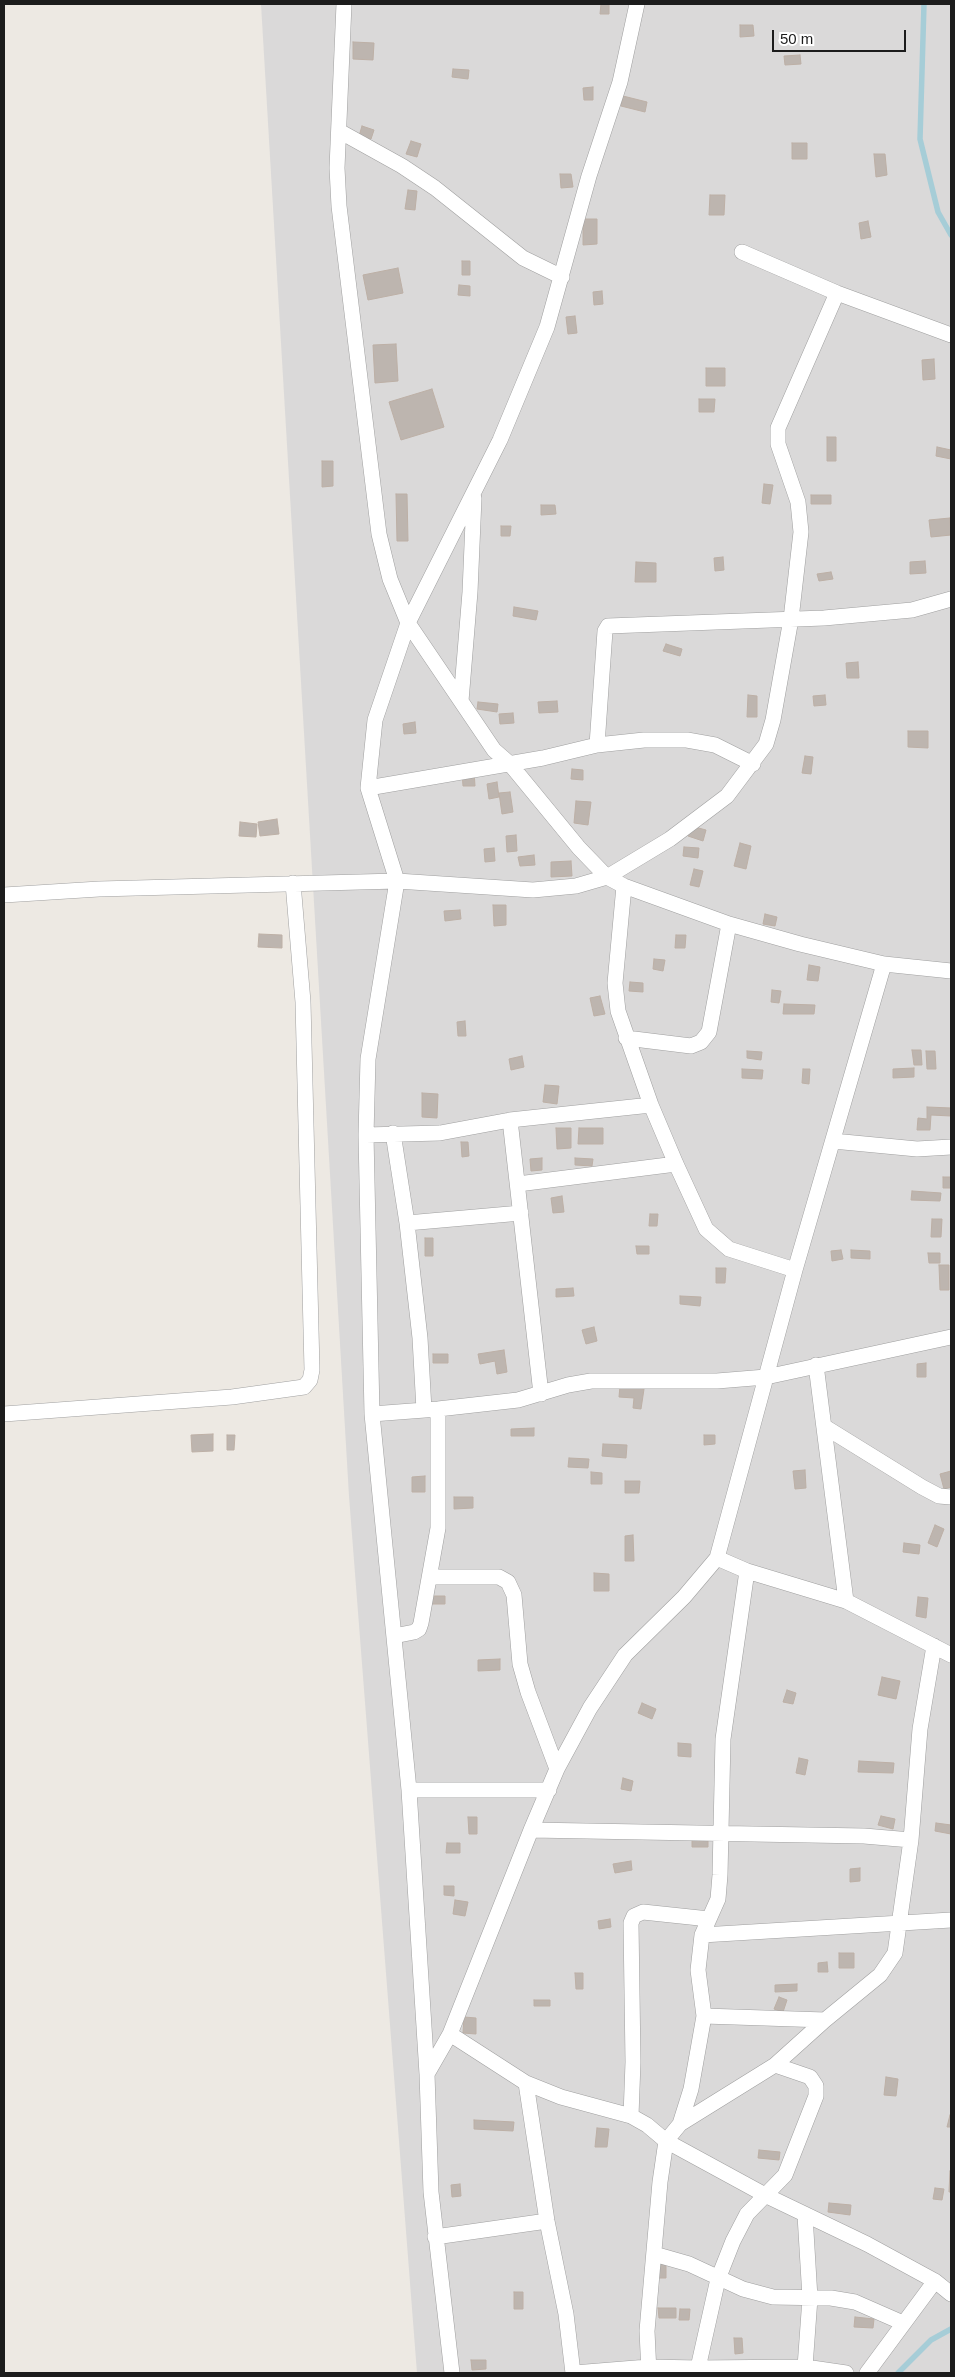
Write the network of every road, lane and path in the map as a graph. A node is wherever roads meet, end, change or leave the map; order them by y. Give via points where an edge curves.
1 (344, 4) edge
2 (637, 4) edge
3 (339, 131) junction
4 (742, 252) dead end
5 (562, 277) junction
6 (838, 293) junction
7 (951, 335) edge
8 (474, 492) junction
9 (951, 599) edge
10 (791, 619) junction
11 (408, 623) junction
12 (461, 702) junction
13 (598, 746) junction
14 (510, 764) junction
15 (753, 764) junction
16 (368, 788) junction
17 (607, 877) junction
18 (397, 881) junction
19 (293, 883) junction
20 (624, 886) junction
21 (4, 896) edge
22 (729, 924) junction
23 (884, 964) junction
24 (951, 971) edge
25 (626, 1038) junction
26 (651, 1105) junction
27 (510, 1120) junction
28 (393, 1133) junction
29 (366, 1135) junction
30 (833, 1141) junction
31 (951, 1147) edge
32 (676, 1164) junction
33 (518, 1184) junction
34 (521, 1213) junction
35 (407, 1222) junction
36 (795, 1270) junction
37 (951, 1337) edge
38 (816, 1364) junction
39 (766, 1377) junction
40 (541, 1394) junction
41 (431, 1410) junction
42 (4, 1414) edge
43 (372, 1414) junction
44 (825, 1427) junction
45 (951, 1497) edge
46 (717, 1558) junction
47 (747, 1571) junction
48 (430, 1577) junction
49 (846, 1601) junction
50 (394, 1636) junction
51 (934, 1646) junction
52 (951, 1654) edge
53 (557, 1769) junction
54 (409, 1790) junction
55 (549, 1790) junction
56 (531, 1830) junction
57 (721, 1832) junction
58 (911, 1840) junction
59 (709, 1919) junction
60 (951, 1920) edge
61 (901, 1923) junction
62 (702, 1935) junction
63 (704, 2016) junction
64 (825, 2020) junction
65 (450, 2034) junction
66 (775, 2065) junction
67 (427, 2074) junction
68 (526, 2083) junction
69 (631, 2116) junction
70 (680, 2124) junction
71 (666, 2141) junction
72 (766, 2196) junction
73 (806, 2215) junction
74 (547, 2221) junction
75 (436, 2237) junction
76 (654, 2254) junction
77 (718, 2279) junction
78 (935, 2281) junction
79 (951, 2294) edge
80 (810, 2298) junction
81 (903, 2323) junction
82 (805, 2367) junction
83 (698, 2368) junction
84 (649, 2370) edge
85 (452, 2373) edge
86 (574, 2373) edge
87 (846, 2373) edge
88 (867, 2373) edge

1 - 3 street
2 - 5 street via 620,82 589,176
3 - 5 street via 436,188 523,258
3 - 11 street via 338,206 379,534 390,579
4 - 6 street
5 - 8 street via 547,326 500,440
6 - 7 street
6 - 10 street via 778,428 778,444 801,517
8 - 11 street
8 - 12 street
9 - 10 street via 912,610
10 - 13 street via 608,626 605,631
10 - 15 street via 773,720 766,744
11 - 12 street
11 - 16 street via 374,720
12 - 14 street via 494,750
13 - 14 street
13 - 15 street via 644,740 687,740 715,745
14 - 16 street
14 - 17 street
15 - 17 street via 727,796 670,839
16 - 18 street
17 - 18 street via 576,886 533,890
17 - 20 street
18 - 19 street
18 - 29 street via 368,1059
19 - 21 street via 99,889
19 - 42 street via 303,1002 310,1380 304,1387 232,1397
20 - 22 street
20 - 25 street via 615,983 618,1012
22 - 23 street
22 - 25 street via 709,1032 701,1042 691,1046
23 - 24 street
23 - 30 street
25 - 26 street
26 - 27 street
26 - 32 street
27 - 28 street via 440,1133
27 - 33 street
28 - 29 street
28 - 35 street
29 - 43 street
30 - 31 street via 917,1149
30 - 36 street
32 - 33 street
32 - 36 street via 706,1229 729,1249
33 - 34 street
34 - 35 street
34 - 40 street
35 - 41 street
36 - 39 street
37 - 38 street
38 - 39 street
38 - 44 street
39 - 40 street via 667,1382 591,1381
39 - 46 street
40 - 41 street via 518,1400
41 - 43 street
41 - 48 street via 438,1528
43 - 50 street
44 - 45 street via 922,1487 939,1496
44 - 49 street
46 - 47 street
46 - 53 street via 684,1598 625,1655 590,1708
47 - 49 street
47 - 57 street via 723,1739
48 - 50 street via 419,1629
48 - 53 street via 499,1576 508,1582 514,1595 523,1673
49 - 51 street
50 - 54 street
51 - 52 street
51 - 58 street via 920,1729
53 - 55 street
54 - 55 street
54 - 67 street
55 - 56 street
56 - 57 street
56 - 65 street
57 - 58 street
57 - 59 street via 718,1899
58 - 61 street
59 - 62 street
59 - 69 street via 643,1912 634,1916 630,1949
60 - 61 street
61 - 62 street
61 - 64 street via 895,1953 880,1975
62 - 63 street via 698,1970
63 - 64 street
63 - 70 street via 691,2089
64 - 66 street
65 - 67 street
65 - 68 street
66 - 70 street
66 - 72 street via 810,2078 816,2086 816,2096 785,2175
67 - 75 street via 427,2137
68 - 69 street via 560,2097
68 - 74 street
69 - 71 street
70 - 71 street
71 - 72 street
71 - 76 street
72 - 73 street
72 - 77 street via 746,2214
73 - 78 street
73 - 80 street
74 - 75 street
74 - 86 street
75 - 85 street
76 - 77 street via 689,2264
76 - 84 street via 647,2331
77 - 80 street via 773,2297
77 - 83 street
78 - 79 street
78 - 81 street
80 - 81 street via 855,2302
80 - 82 street
81 - 88 street
82 - 83 street
82 - 87 street
83 - 84 street
84 - 86 street

